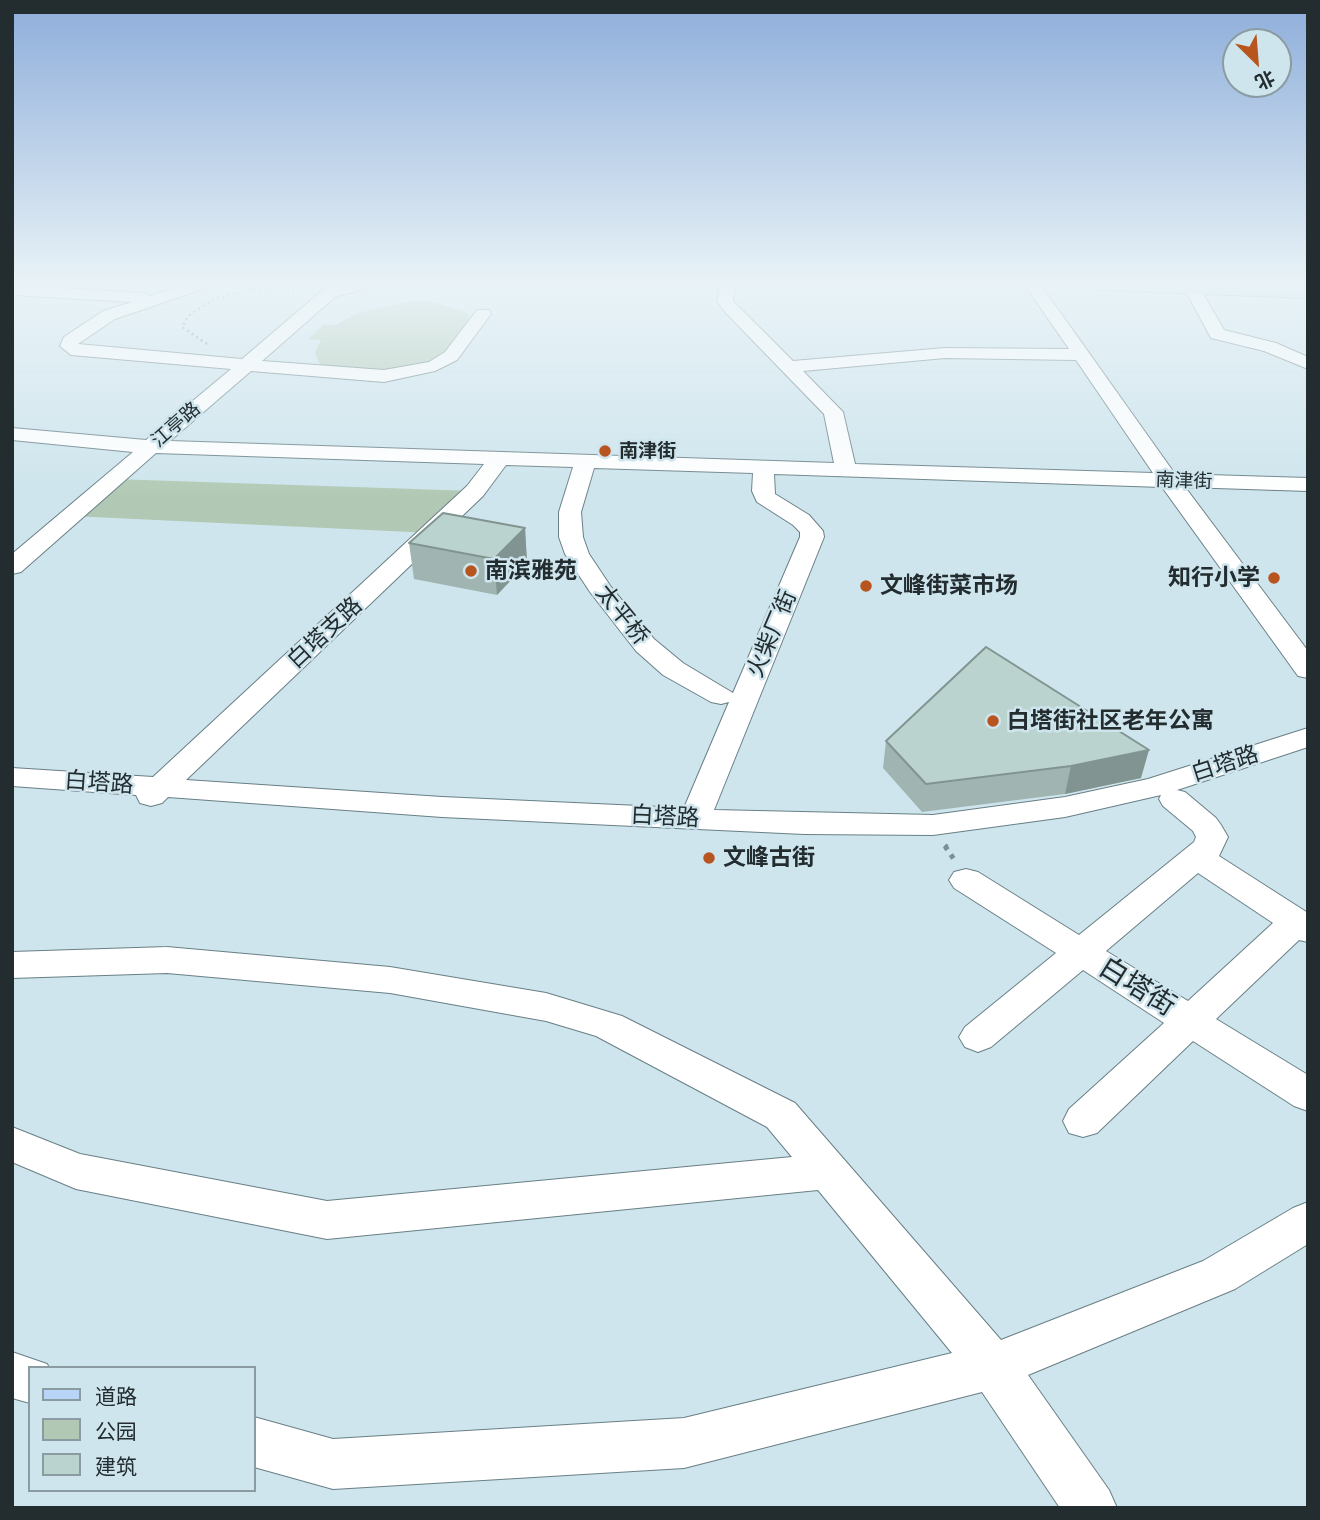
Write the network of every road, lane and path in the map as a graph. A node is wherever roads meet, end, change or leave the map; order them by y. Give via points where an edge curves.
1 (130, 355) edge
2 (225, 355) edge
3 (247, 355) edge
4 (452, 355) edge
5 (776, 355) edge
6 (903, 355) edge
7 (1069, 355) edge
8 (1080, 355) joint
9 (1288, 355) edge
10 (238, 363) junction
11 (1308, 364) edge
12 (788, 367) junction
13 (12, 434) edge
14 (141, 446) junction
15 (500, 458) junction
16 (585, 461) junction
17 (764, 467) junction
18 (846, 470) junction
19 (1169, 481) junction
20 (1308, 485) edge
21 (12, 546) edge
22 (12, 567) edge
23 (1308, 670) edge
24 (721, 696) dead end
25 (1308, 737) edge
26 (1308, 756) edge
27 (12, 777) edge
28 (12, 793) edge
29 (152, 795) junction
30 (1174, 799) junction
31 (695, 819) junction
32 (1197, 856) junction
33 (966, 880) dead end
34 (1302, 926) edge
35 (1081, 952) junction
36 (12, 965) edge
37 (1190, 1021) junction
38 (978, 1037) dead end
39 (1308, 1095) edge
40 (1083, 1121) dead end
41 (12, 1144) edge
42 (828, 1171) junction
43 (1308, 1221) edge
44 (993, 1366) junction
45 (256, 1443) edge
46 (1091, 1508) edge

1 - 10 street
2 - 10 path
3 - 10 street, 江亭路
4 - 10 street via 435,366 384,376
5 - 12 street
6 - 12 street
7 - 8 street
8 - 19 street
9 - 11 street
10 - 14 street, 江亭路
12 - 18 street via 833,412
13 - 14 street, 南津街
14 - 15 street, 南津街
14 - 21 street, 江亭路
14 - 22 street, 江亭路
15 - 16 street, 南津街
15 - 29 street, 白塔支路 via 467,500
16 - 17 street, 南津街
16 - 24 street, 太平桥 via 570,512 577,554 601,592 645,645 674,669
17 - 18 street, 南津街
17 - 31 street, 火柴厂街 via 765,496 801,520 812,537
18 - 19 street, 南津街
19 - 20 street, 南津街
19 - 23 street
25 - 31 street, 白塔路 via 1155,787 1065,807 933,825
26 - 30 street, 白塔路
27 - 29 street, 白塔路
28 - 29 street, 白塔路
29 - 30 street, 白塔路 via 450,824 810,840 942,841 1078,822
29 - 31 street, 白塔路
30 - 32 street via 1205,825 1212,837 1209,847
32 - 34 street
32 - 35 street
33 - 35 street, 白塔街
34 - 37 street
35 - 37 street, 白塔街
35 - 38 street
36 - 42 street via 167,960 390,980 546,1007 609,1026 781,1115
37 - 39 street, 白塔街
37 - 40 street
41 - 42 street via 76,1171 327,1220
42 - 44 street
43 - 44 street via 1219,1275
44 - 45 street via 684,1443 333,1464
44 - 46 street

